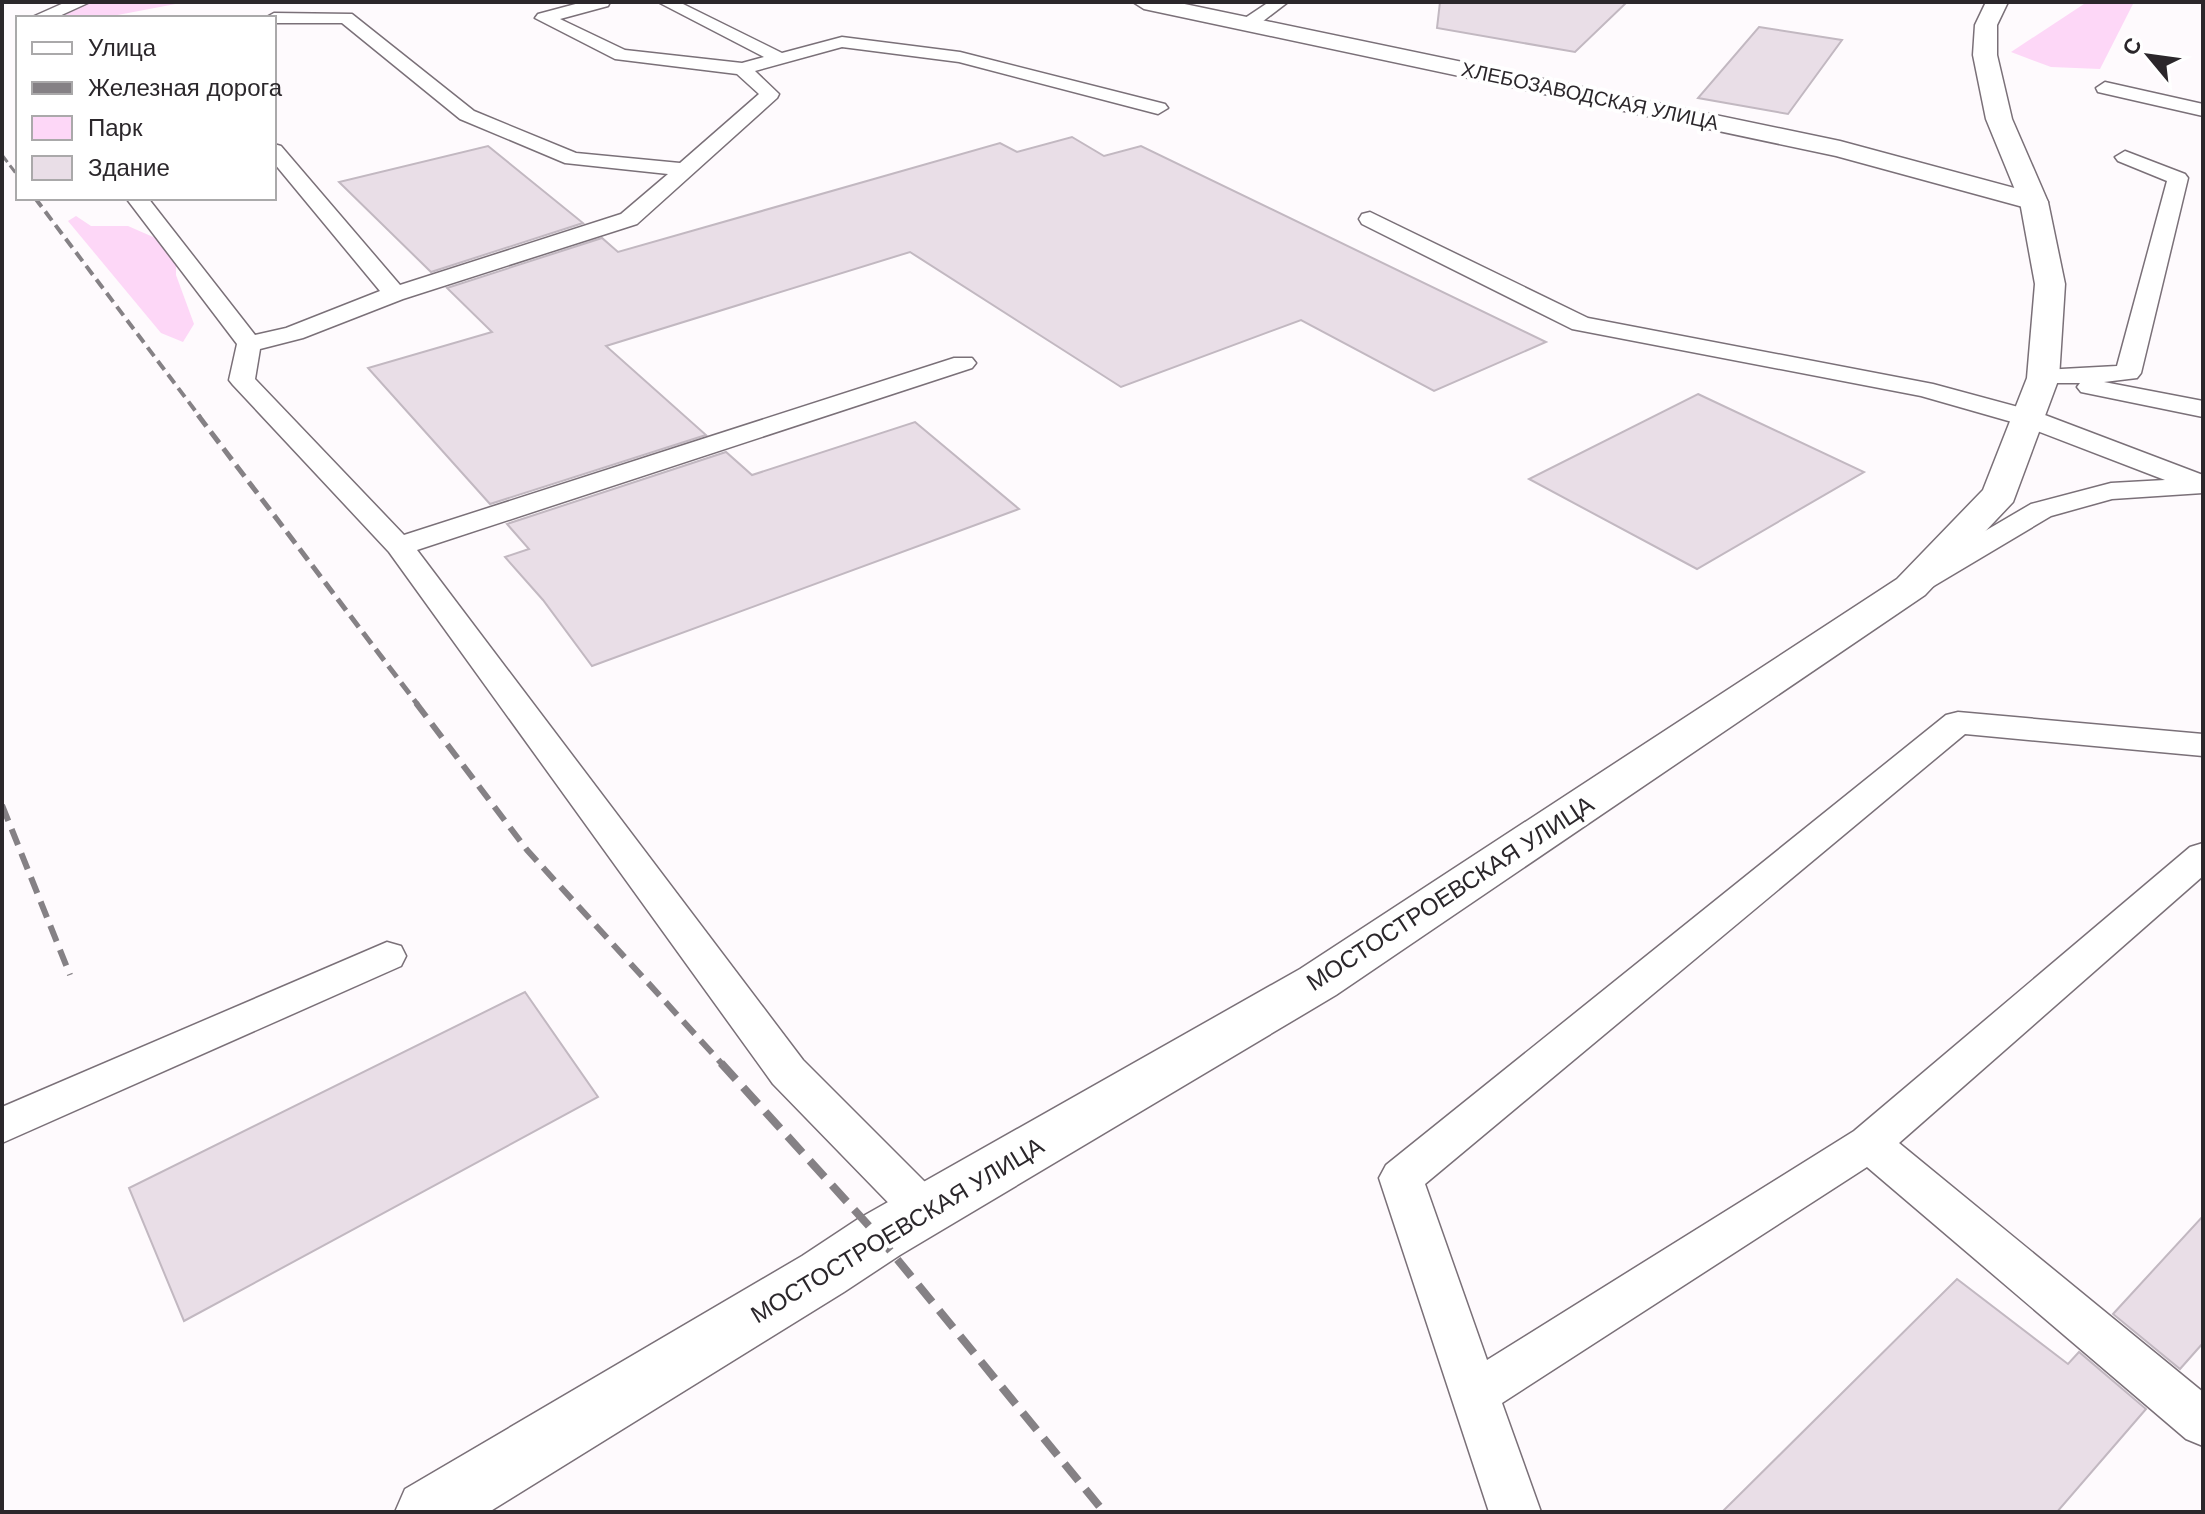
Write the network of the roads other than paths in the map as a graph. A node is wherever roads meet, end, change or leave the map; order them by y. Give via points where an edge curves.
1 (82, 2) edge
2 (602, 2) edge
3 (666, 2) edge
4 (1144, 2) edge
5 (1280, 2) edge
6 (1997, 2) edge
7 (44, 16) edge
8 (276, 18) edge
9 (1248, 24) junction
10 (781, 59) junction
11 (742, 69) junction
12 (2105, 88) dead end
13 (1158, 108) dead end
14 (2203, 110) edge
15 (276, 152) edge
16 (2125, 157) dead end
17 (683, 169) junction
18 (139, 200) edge
19 (2034, 202) junction
20 (1370, 219) dead end
21 (395, 294) junction
22 (249, 344) junction
23 (963, 363) dead end
24 (2043, 378) junction
25 (2203, 409) edge
26 (2028, 418) junction
27 (2203, 488) edge
28 (399, 546) junction
29 (1911, 587) junction
30 (2203, 745) edge
31 (2203, 856) edge
32 (387, 956) dead end
33 (2, 1126) edge
34 (1869, 1143) junction
35 (926, 1212) junction
36 (1475, 1394) junction
37 (2203, 1423) edge
38 (428, 1512) edge
39 (1515, 1512) edge

1 - 7 lane
2 - 11 lane via 544,18 621,55
3 - 10 lane
4 - 9 main road, ХЛЕБОЗАВОДСКАЯ УЛИЦА
5 - 9 lane
6 - 19 main road, МОСТОСТРОЕВСКАЯ УЛИЦА via 1986,25 1985,55 1999,119
8 - 17 lane via 346,18 467,115 572,159
9 - 19 main road, ХЛЕБОЗАВОДСКАЯ УЛИЦА via 1840,149
10 - 11 lane
10 - 13 lane via 842,42 960,57
11 - 17 lane via 770,94
12 - 14 lane
15 - 21 lane
16 - 24 lane via 2178,178 2128,373
17 - 21 lane via 629,219
18 - 22 lane
19 - 24 main road, МОСТОСТРОЕВСКАЯ УЛИЦА via 2050,284
20 - 26 lane via 1581,324 1924,389
21 - 22 lane via 294,333
22 - 28 lane via 242,380
23 - 28 lane
24 - 25 lane
24 - 26 main road, МОСТОСТРОЕВСКАЯ УЛИЦА
26 - 27 lane
26 - 29 main road, МОСТОСТРОЕВСКАЯ УЛИЦА via 2000,494
27 - 29 lane via 2111,491 2041,510
28 - 35 lane via 788,1072
29 - 35 main road, МОСТОСТРОЕВСКАЯ УЛИЦА via 1318,982
30 - 36 lane via 1958,723 1401,1178
31 - 34 lane
32 - 33 lane
34 - 36 lane
34 - 37 lane
35 - 38 main road, МОСТОСТРОЕВСКАЯ УЛИЦА
36 - 39 lane

